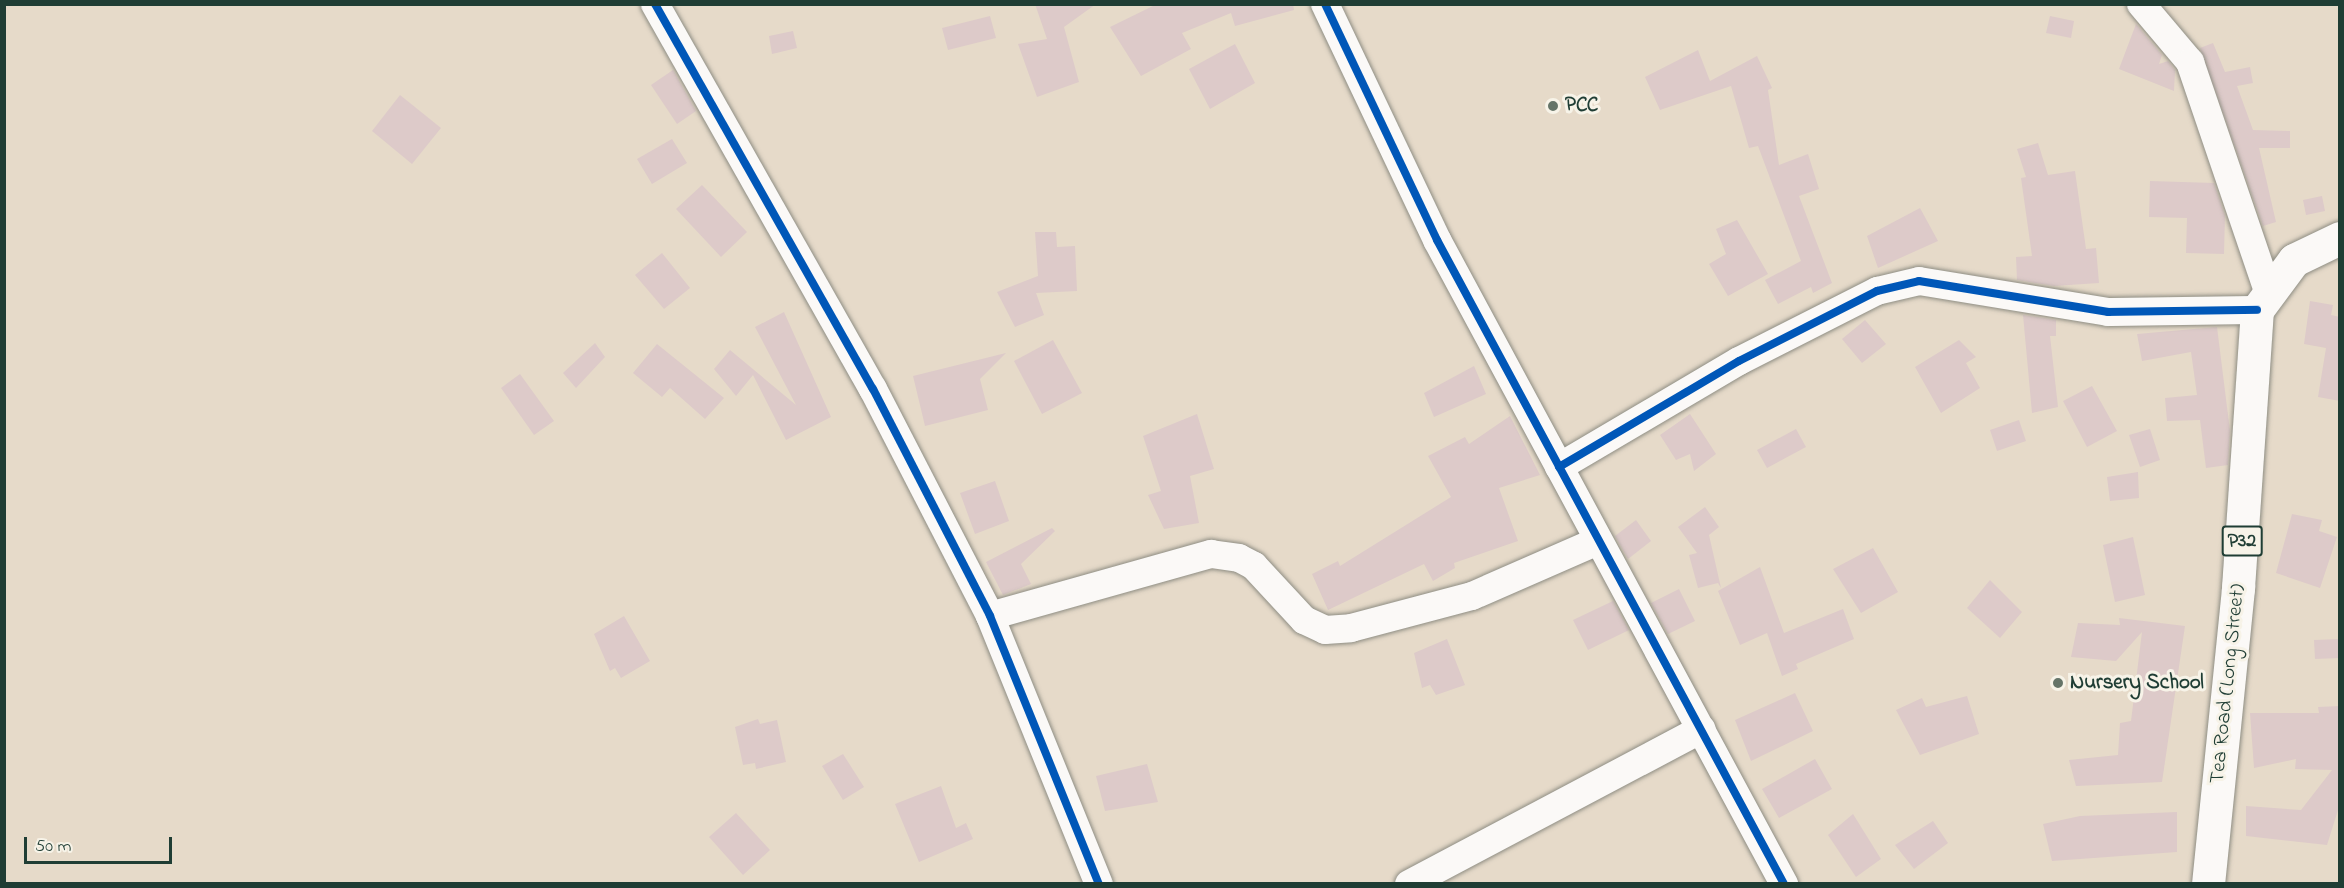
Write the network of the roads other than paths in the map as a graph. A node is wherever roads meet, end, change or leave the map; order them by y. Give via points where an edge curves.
1 (655, 4) edge
2 (1325, 4) edge
3 (2141, 4) edge
4 (2340, 238) edge
5 (2263, 301) junction
6 (1559, 467) junction
7 (1598, 541) junction
8 (990, 616) junction
9 (1702, 729) junction
10 (1100, 884) edge
11 (1410, 884) edge
12 (1784, 884) edge
13 (2208, 884) edge

1 - 8 street via 873,389
2 - 6 street via 1437,240
3 - 5 street via 2190,62
4 - 5 main road via 2294,260
5 - 6 street via 2108,312 1960,284 1919,281 1887,288 1739,360
5 - 13 main road, Tea Road (Long Street) / P32
6 - 7 street
7 - 8 street via 1472,596 1351,628 1325,630 1304,620 1254,566 1239,558 1211,554
7 - 9 street
8 - 10 street
9 - 11 street
9 - 12 street

